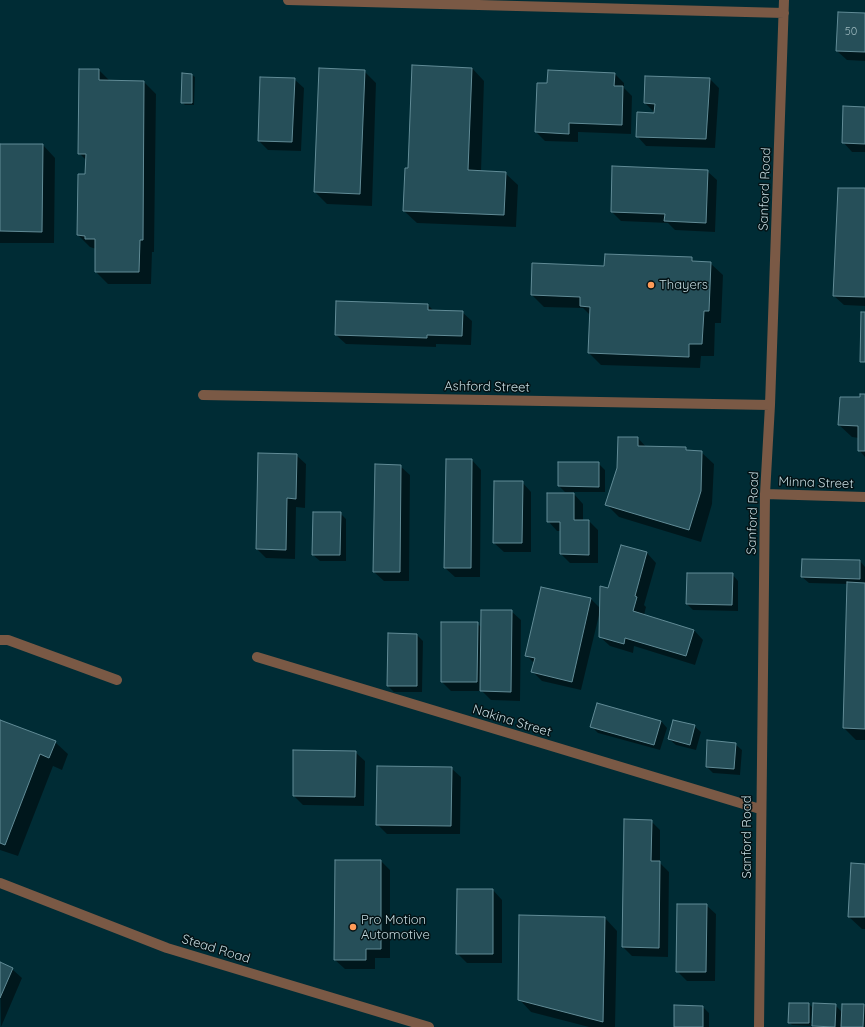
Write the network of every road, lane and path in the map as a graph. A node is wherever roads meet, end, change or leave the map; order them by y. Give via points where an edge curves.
1 (288, 0) edge
2 (784, 0) edge
3 (784, 13) junction
4 (203, 394) dead end
5 (770, 405) junction
6 (765, 494) junction
7 (865, 497) edge
8 (0, 640) edge
9 (257, 657) dead end
10 (117, 680) dead end
11 (760, 809) junction
12 (0, 884) edge
13 (429, 1027) edge
14 (759, 1027) edge

1 - 3 street
2 - 3 street, Sanford Road
3 - 5 street, Sanford Road
4 - 5 street, Ashford Street
5 - 6 street, Sanford Road
6 - 7 street, Minna Street
6 - 11 street, Sanford Road
8 - 10 street via 8,640
9 - 11 street, Nakina Street
11 - 14 street, Sanford Road
12 - 13 street, Stead Road via 167,948

